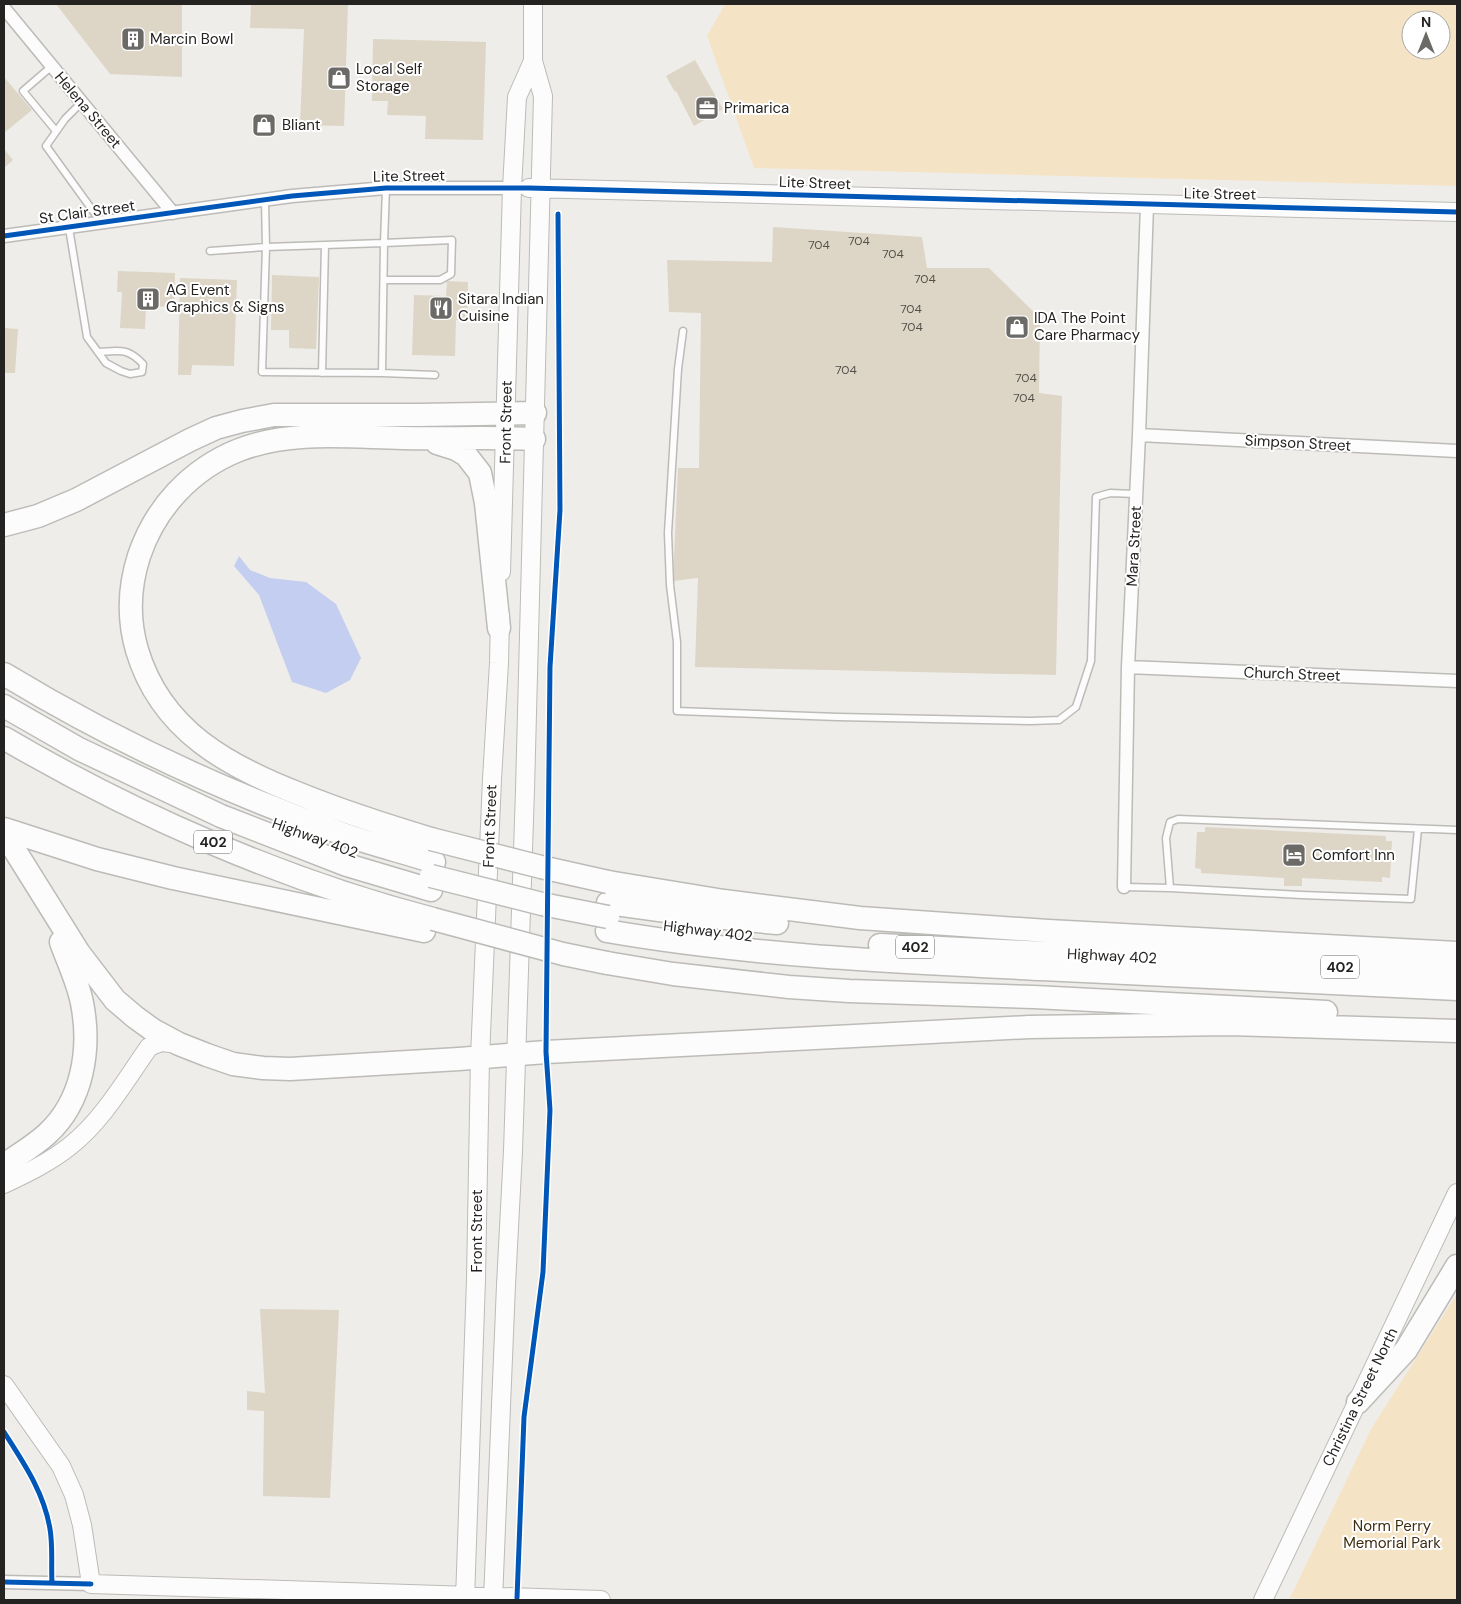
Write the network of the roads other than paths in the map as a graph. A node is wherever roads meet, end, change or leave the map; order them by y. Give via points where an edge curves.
1 (533, 4) edge
2 (4, 8) edge
3 (533, 61) junction
4 (52, 66) junction
5 (82, 102) junction
6 (56, 131) junction
7 (386, 188) junction
8 (527, 188) junction
9 (265, 200) junction
10 (1147, 205) junction
11 (1457, 212) edge
12 (173, 213) junction
13 (102, 223) junction
14 (69, 228) junction
15 (4, 236) edge
16 (384, 242) junction
17 (324, 245) junction
18 (266, 248) junction
19 (210, 251) dead end
20 (384, 280) junction
21 (683, 331) dead end
22 (98, 352) junction
23 (322, 373) junction
24 (382, 373) junction
25 (435, 375) dead end
26 (506, 412) junction
27 (534, 413) junction
28 (1139, 435) junction
29 (404, 438) junction
30 (506, 438) junction
31 (534, 439) junction
32 (1457, 451) edge
33 (1136, 494) junction
34 (4, 525) edge
35 (499, 628) junction
36 (1128, 667) junction
37 (4, 674) edge
38 (1457, 681) edge
39 (4, 690) edge
40 (4, 706) edge
41 (4, 738) edge
42 (1418, 828) junction
43 (1457, 830) edge
44 (4, 831) edge
45 (432, 876) junction
46 (39, 887) junction
47 (1124, 887) joint
48 (1170, 888) junction
49 (608, 908) junction
50 (433, 926) junction
51 (1457, 953) edge
52 (1457, 973) edge
53 (1457, 989) edge
54 (1457, 1018) edge
55 (1457, 1031) edge
56 (180, 1044) junction
57 (516, 1054) junction
58 (480, 1057) junction
59 (34, 1144) junction
60 (4, 1155) edge
61 (4, 1165) edge
62 (4, 1184) edge
63 (1457, 1193) edge
64 (1457, 1266) edge
65 (4, 1385) edge
66 (1358, 1402) junction
67 (4, 1582) edge
68 (92, 1584) junction
69 (465, 1598) edge
70 (494, 1599) edge
71 (601, 1600) edge
72 (1263, 1600) edge

1 - 3 main road, Front Street
2 - 4 street, Helena Street
3 - 8 main road, Front Street via 543,96
3 - 8 main road, Front Street via 517,97
4 - 5 street, Helena Street
4 - 6 lane via 24,91
5 - 6 lane
5 - 12 street, Helena Street
6 - 13 lane via 46,146
7 - 8 street, Lite Street
7 - 9 street, Lite Street
7 - 16 lane
8 - 10 main road, Lite Street
8 - 26 main road, Front Street
8 - 27 main road, Front Street
9 - 12 street, Lite Street
9 - 18 lane
10 - 11 main road, Lite Street
10 - 28 street, Mara Street
12 - 13 street, St Clair Street
13 - 14 street, St Clair Street
14 - 15 street, St Clair Street
14 - 22 lane via 87,337
16 - 17 lane
16 - 20 lane
16 - 20 lane via 452,240 451,274 440,280
17 - 18 lane
17 - 23 lane
18 - 19 lane
18 - 23 lane via 262,372
20 - 24 lane
21 - 33 lane via 668,533 676,642 676,711 1059,720 1076,707 1091,661 1096,497 1110,493
22 - 22 lane via 106,363 120,371 130,374 142,372 143,364 134,354 121,350
23 - 24 lane
24 - 25 lane
26 - 27 highway
26 - 30 main road, Front Street
26 - 34 highway via 274,415 242,421 190,440 76,500 38,516
27 - 31 main road, Front Street
28 - 32 street, Simpson Street
28 - 33 street, Mara Street
29 - 30 highway
29 - 35 highway via 445,444 456,449 466,454 480,473
29 - 49 highway, bridge via 317,436 265,442 239,450 200,471 184,484 149,532 137,563 131,616 141,664 160,701 197,740 244,770 326,805 431,839 542,867
30 - 31 highway
30 - 35 main road, Front Street
31 - 57 main road, Front Street
33 - 36 street, Mara Street
35 - 58 main road, Front Street
36 - 38 street, Church Street
36 - 47 street, Mara Street
37 - 45 highway via 119,739 189,773 345,835
39 - 45 highway, Highway 402 / 402 via 121,754 229,805 343,849
40 - 45 highway via 79,749 221,816 347,865
41 - 50 highway, 402 via 76,778 191,833
42 - 43 lane
42 - 48 lane via 1411,899
42 - 48 lane via 1178,819 1170,822 1166,838
44 - 46 highway
44 - 50 highway via 173,878
45 - 49 highway, Highway 402 / 402, bridge via 542,904
46 - 56 highway via 79,953 115,1000 152,1030
46 - 59 highway via 76,982 82,1002 85,1034 84,1060 75,1093 58,1122
47 - 48 lane
49 - 51 highway via 724,901 842,916 1048,931
49 - 52 highway, Highway 402 / 402 via 664,927 780,939
49 - 53 highway via 705,946 776,953
50 - 54 highway, 402, bridge via 682,976 789,987
55 - 57 highway via 1228,1024 1057,1026
56 - 58 highway via 233,1064 263,1068
56 - 62 main road via 161,1042 149,1047 99,1118 72,1145 45,1164
57 - 58 highway
57 - 70 main road, Front Street
58 - 69 main road, Front Street
59 - 60 highway
59 - 61 highway
63 - 66 main road, Christina Street North
64 - 66 highway via 1406,1350
65 - 68 main road via 61,1466 82,1525
66 - 72 main road, Christina Street North
67 - 68 street
68 - 69 main road
69 - 70 main road
70 - 71 main road

